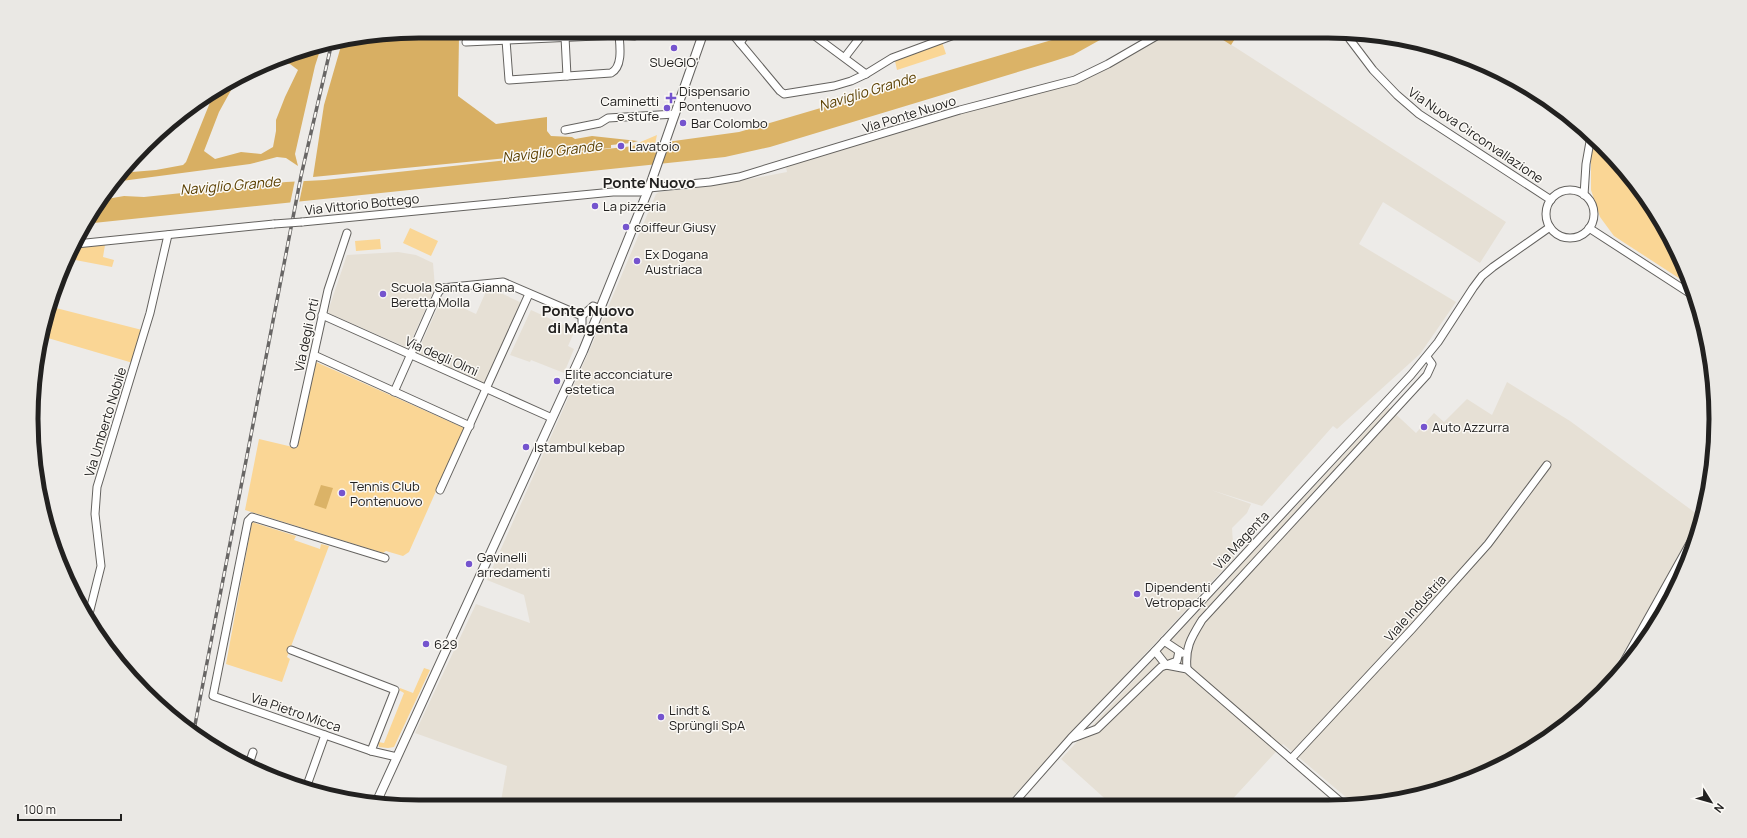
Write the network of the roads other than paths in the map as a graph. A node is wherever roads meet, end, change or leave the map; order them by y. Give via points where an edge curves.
1 (519, 38) edge
2 (565, 38) edge
3 (619, 38) edge
4 (702, 38) edge
5 (736, 38) edge
6 (743, 38) edge
7 (818, 38) edge
8 (860, 38) edge
9 (946, 38) edge
10 (1153, 38) edge
11 (1349, 39) edge
12 (506, 40) junction
13 (466, 42) dead end
14 (740, 43) junction
15 (845, 57) junction
16 (866, 74) junction
17 (567, 76) junction
18 (675, 114) junction
19 (564, 130) dead end
20 (1590, 143) edge
21 (649, 188) junction
22 (1584, 195) junction
23 (1551, 200) junction
24 (1550, 228) junction
25 (1589, 228) junction
26 (347, 233) dead end
27 (168, 235) junction
28 (81, 244) edge
29 (1687, 291) edge
30 (529, 294) junction
31 (600, 309) junction
32 (322, 315) junction
33 (582, 316) junction
34 (590, 333) junction
35 (410, 354) junction
36 (314, 355) junction
37 (1427, 357) junction
38 (487, 389) junction
39 (394, 392) junction
40 (552, 418) junction
41 (470, 426) junction
42 (294, 444) dead end
43 (1547, 465) dead end
44 (440, 490) dead end
45 (1684, 554) edge
46 (385, 558) dead end
47 (90, 611) edge
48 (1164, 641) junction
49 (291, 650) dead end
50 (1155, 651) junction
51 (1178, 651) junction
52 (1630, 652) edge
53 (1186, 655) junction
54 (1166, 665) junction
55 (1187, 669) junction
56 (326, 735) junction
57 (1071, 738) junction
58 (371, 751) junction
59 (253, 752) dead end
60 (397, 758) junction
61 (1291, 759) junction
62 (250, 761) edge
63 (308, 783) edge
64 (378, 798) edge
65 (1017, 800) edge
66 (1338, 800) edge

1 - 12 street
2 - 17 street
3 - 17 street via 619,62 614,72
4 - 18 main road
5 - 14 street
6 - 14 street
7 - 15 street
8 - 15 street
9 - 16 street via 892,58
10 - 21 street, Via Ponte Nuovo via 1075,80 960,110 739,177
11 - 23 street, Via Nuova Circonvallazione via 1373,70 1419,114
12 - 13 street
12 - 17 street via 509,80
14 - 16 street via 784,94 834,86
15 - 16 street
18 - 19 street via 608,118 600,123
18 - 21 main road
20 - 22 street
21 - 27 street, Via Vittorio Bottego, bridge via 640,192 606,192
21 - 31 main road
22 - 23 street via 1563,191
22 - 25 street via 1592,207 1592,222
23 - 24 street via 1546,213
24 - 25 street via 1562,237 1569,238 1583,234
24 - 37 street, Via Magenta via 1482,276
25 - 29 street
26 - 32 street, Via degli Orti
27 - 28 street, Via Vittorio Bottego
27 - 47 street, Via Umberto Nobile via 145,330 97,487 95,514 101,566
30 - 33 street
30 - 35 street via 503,282 442,288
30 - 38 street
31 - 33 street via 592,306
31 - 34 main road
32 - 35 street, Via degli Olmi
32 - 36 street, Via degli Orti
33 - 34 street via 582,328
34 - 40 main road
35 - 38 street, Via degli Olmi
35 - 39 street
36 - 39 street
36 - 42 street, Via degli Orti
37 - 48 street, Via Magenta
37 - 53 street, Via Magenta via 1432,364 1427,375 1202,620 1191,639
38 - 40 street, Via degli Olmi
38 - 41 street
39 - 41 street
40 - 60 main road
41 - 44 street
43 - 61 street, Viale Industria via 1488,544
45 - 52 street
46 - 56 street, Via Pietro Micca via 252,517 248,521 213,696
48 - 50 street, Via Magenta
48 - 51 street
49 - 58 street via 395,690
50 - 54 street
50 - 57 street, Via Magenta
51 - 53 street
51 - 54 street, Via Magenta via 1177,661
53 - 55 street
54 - 55 street
54 - 57 street, Via Magenta via 1097,729
55 - 61 street
56 - 58 street, Via Pietro Micca
56 - 63 street
57 - 65 street, Via Magenta
58 - 60 street, Via Pietro Micca
59 - 62 street
60 - 64 main road
61 - 66 street

